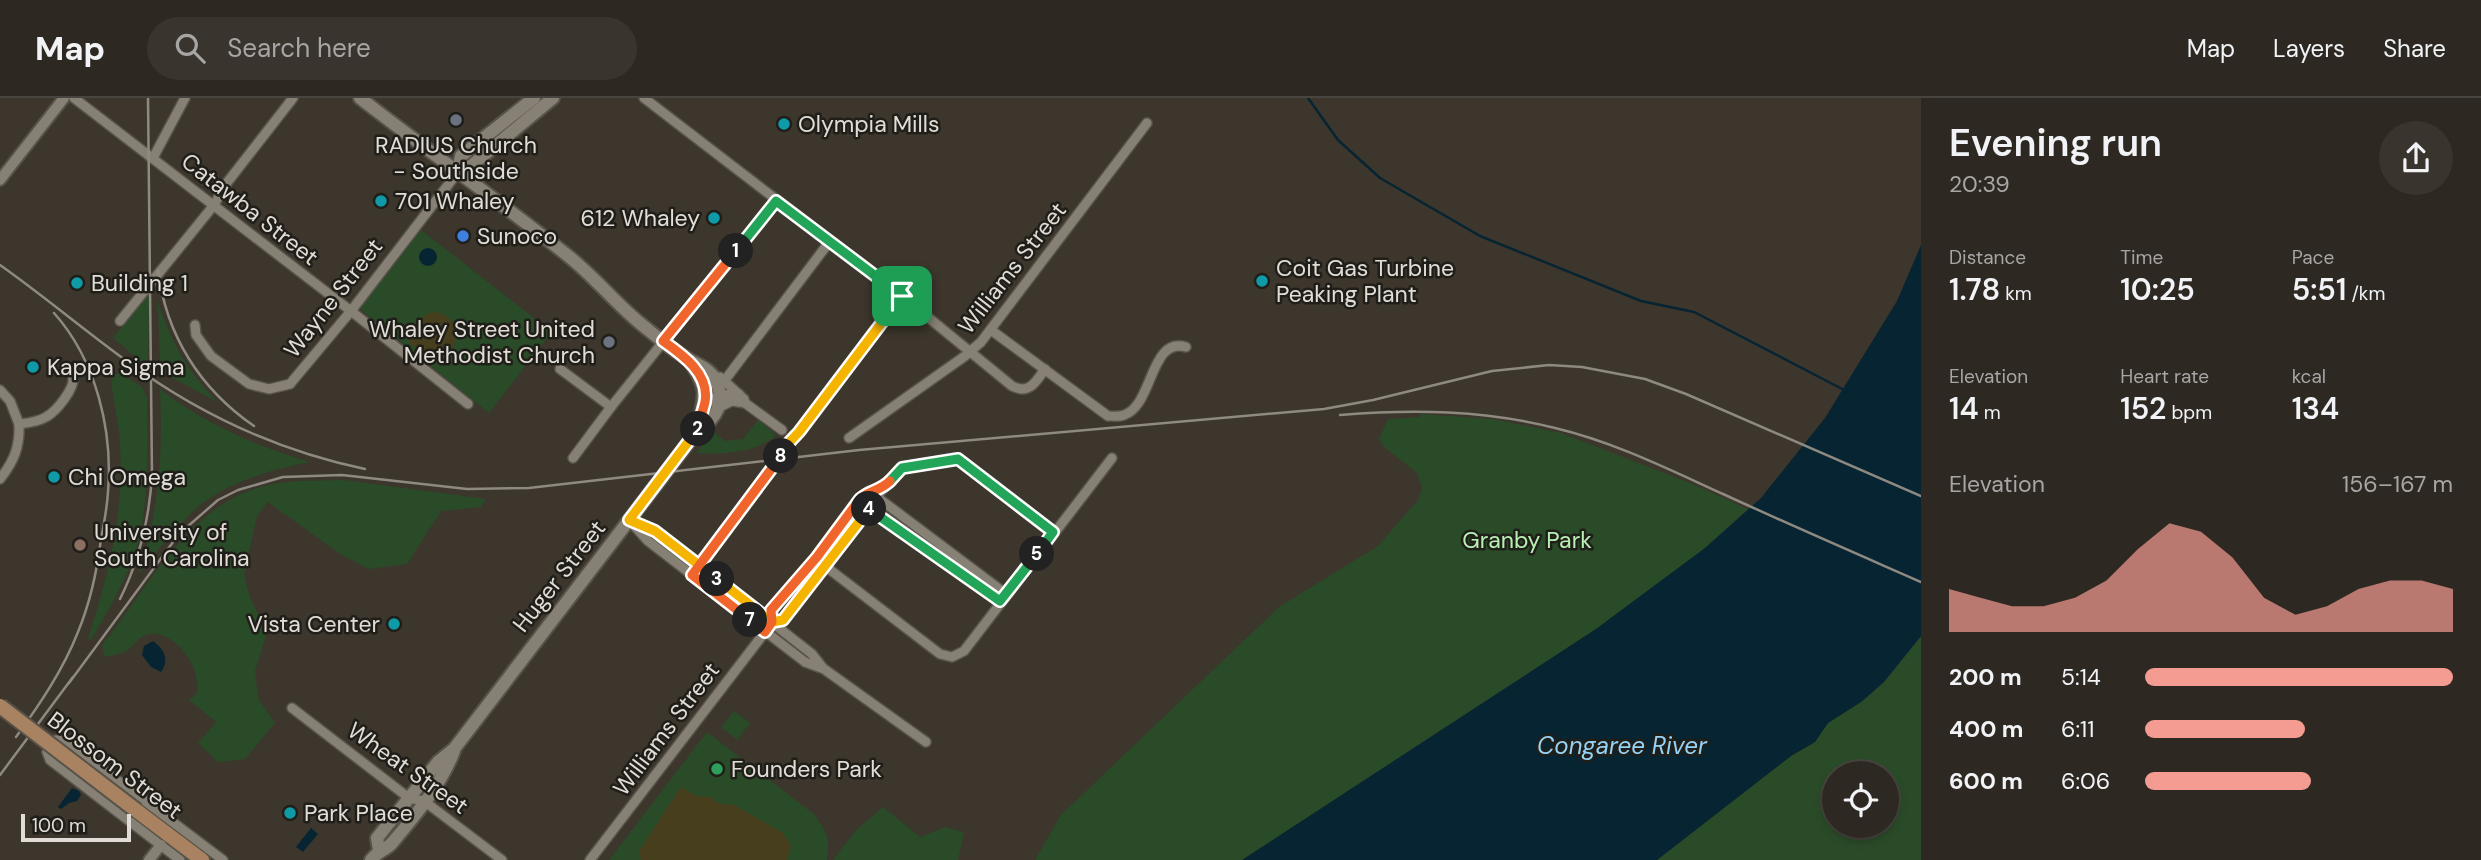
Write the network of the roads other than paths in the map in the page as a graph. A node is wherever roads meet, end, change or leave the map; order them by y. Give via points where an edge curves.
1 (64, 98) edge
2 (74, 98) edge
3 (185, 98) edge
4 (293, 98) edge
5 (360, 98) edge
6 (534, 98) edge
7 (553, 98) edge
8 (644, 98) edge
9 (1147, 123) dead end
10 (153, 158) junction
11 (458, 172) junction
12 (0, 180) edge
13 (776, 201) junction
14 (214, 205) junction
15 (830, 241) junction
16 (902, 296) junction
17 (351, 311) junction
18 (120, 321) dead end
19 (195, 325) dead end
20 (990, 330) junction
21 (663, 341) junction
22 (1186, 346) dead end
23 (970, 352) junction
24 (690, 360) junction
25 (560, 369) dead end
26 (1045, 369) junction
27 (709, 371) junction
28 (73, 377) dead end
29 (725, 380) junction
30 (0, 390) edge
31 (742, 399) junction
32 (719, 402) junction
33 (468, 404) dead end
34 (704, 406) junction
35 (611, 407) junction
36 (19, 424) junction
37 (698, 430) junction
38 (782, 430) dead end
39 (849, 438) dead end
40 (573, 458) dead end
41 (1112, 458) dead end
42 (0, 478) edge
43 (876, 492) junction
44 (860, 499) junction
45 (870, 507) junction
46 (629, 520) junction
47 (1053, 532) junction
48 (699, 565) junction
49 (825, 566) junction
50 (692, 575) junction
51 (1003, 597) junction
52 (772, 622) junction
53 (765, 632) junction
54 (824, 669) junction
55 (0, 706) edge
56 (292, 708) dead end
57 (926, 742) dead end
58 (454, 749) junction
59 (409, 798) junction
60 (424, 800) junction
61 (160, 845) junction
62 (375, 855) edge
63 (149, 860) edge
64 (180, 860) edge
65 (202, 860) edge
66 (223, 860) edge
67 (502, 860) edge
68 (590, 860) edge

1 - 12 street
2 - 10 street, Catawba Street
3 - 10 street
4 - 14 street
5 - 11 main road
6 - 11 main road, Wayne Street via 461,156
7 - 11 main road, Wayne Street
8 - 13 street
9 - 20 street, Williams Street
10 - 14 street, Catawba Street
11 - 17 street, Wayne Street
11 - 21 main road via 570,257
13 - 15 street
13 - 21 street
14 - 17 street, Catawba Street
14 - 18 street
15 - 16 street
15 - 29 street
16 - 23 street
16 - 48 street
17 - 19 street, Wayne Street via 290,384 269,389 249,384 211,356 196,335
17 - 33 street, Catawba Street
20 - 23 street, Williams Street
20 - 26 street
21 - 24 main road
21 - 35 street
22 - 26 street via 1178,344 1163,353 1145,390 1126,415 1099,412
23 - 26 street via 1021,390 1034,385
23 - 39 street, Williams Street
24 - 27 main road
24 - 34 main road via 704,388
25 - 35 street
27 - 29 street
27 - 32 main road via 716,380
28 - 36 street via 73,384 49,415
29 - 31 street
30 - 36 street
31 - 32 street
31 - 38 street
32 - 34 street
32 - 37 main road, Huger Street via 710,422
34 - 37 main road
35 - 40 street
36 - 42 street via 17,453
37 - 46 main road, Huger Street
41 - 47 street
43 - 44 street, Williams Street
43 - 45 street, Williams Street
43 - 47 street via 902,468 958,459
43 - 51 street
44 - 45 street
44 - 52 street, Williams Street via 771,610
45 - 49 street, Williams Street
45 - 51 street
46 - 48 street via 655,531
46 - 50 street
46 - 58 main road, Huger Street
47 - 51 street
48 - 50 street
48 - 52 street
49 - 51 street via 940,654 952,657 964,651
49 - 52 street, Williams Street via 783,620
50 - 53 street
52 - 53 street, Williams Street
52 - 54 street via 813,654
53 - 54 street via 805,662
53 - 68 street, Williams Street
54 - 57 street
55 - 65 main road, Blossom Street, bridge
56 - 59 street, Wheat Street
58 - 59 main road, Huger Street
58 - 60 main road, Huger Street via 447,770
59 - 60 street, Wheat Street
59 - 62 main road, Huger Street via 377,838
60 - 62 main road, Huger Street via 389,847
60 - 67 street, Wheat Street
61 - 63 street
61 - 64 street
61 - 66 street via 50,760 47,752 56,740 65,740

